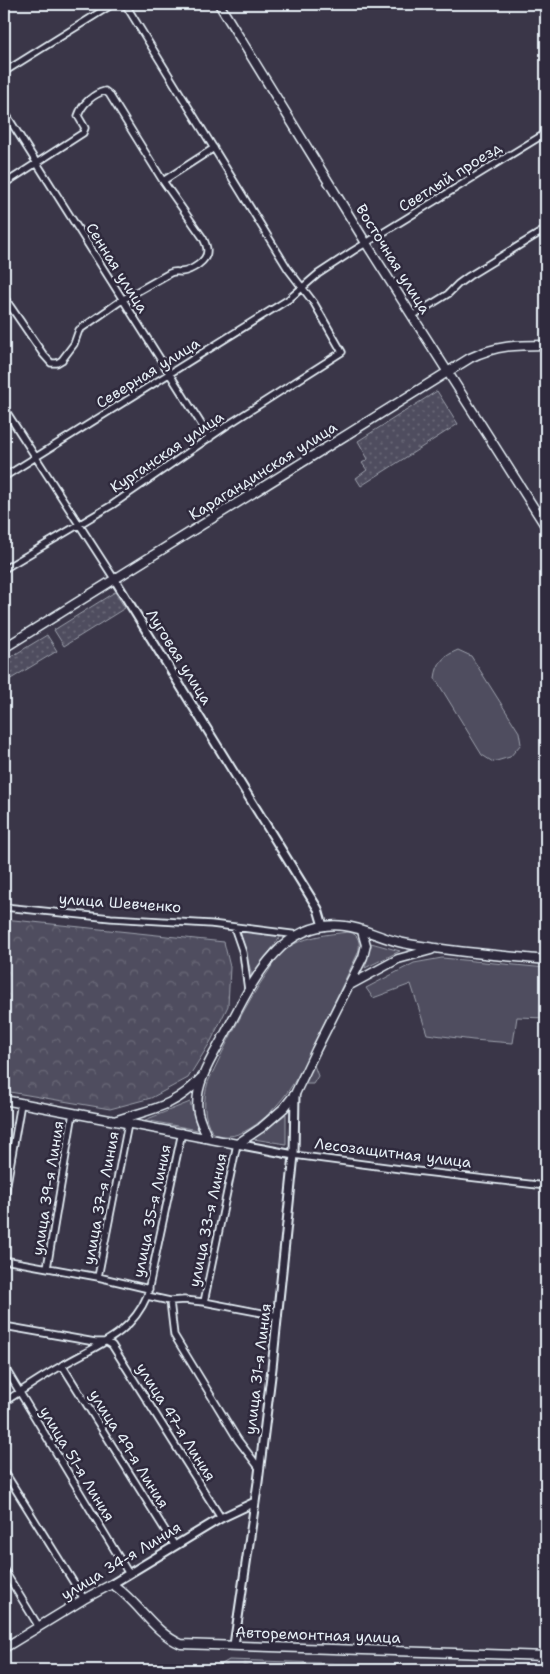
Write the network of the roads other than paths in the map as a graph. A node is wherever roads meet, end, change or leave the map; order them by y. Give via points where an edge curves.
1 (113, 4) edge
2 (123, 4) edge
3 (219, 4) edge
4 (4, 72) edge
5 (4, 111) edge
6 (546, 132) edge
7 (214, 148) junction
8 (36, 162) junction
9 (163, 181) junction
10 (4, 184) edge
11 (546, 229) edge
12 (366, 243) junction
13 (303, 287) junction
14 (4, 297) edge
15 (122, 300) junction
16 (412, 316) junction
17 (546, 345) edge
18 (447, 371) junction
19 (169, 375) junction
20 (4, 408) edge
21 (210, 438) junction
22 (35, 458) junction
23 (4, 477) edge
24 (79, 524) junction
25 (546, 527) edge
26 (4, 569) edge
27 (114, 580) junction
28 (4, 648) edge
29 (4, 907) edge
30 (234, 926) junction
31 (323, 926) junction
32 (362, 931) junction
33 (299, 935) junction
34 (435, 949) junction
35 (546, 960) edge
36 (350, 985) junction
37 (248, 990) junction
38 (202, 1078) junction
39 (295, 1094) junction
40 (4, 1100) edge
41 (21, 1103) junction
42 (73, 1113) junction
43 (115, 1121) junction
44 (128, 1124) junction
45 (182, 1132) junction
46 (208, 1138) junction
47 (236, 1144) junction
48 (294, 1154) junction
49 (546, 1186) edge
50 (4, 1202) edge
51 (4, 1260) edge
52 (47, 1268) junction
53 (98, 1277) junction
54 (148, 1292) junction
55 (170, 1301) junction
56 (204, 1302) junction
57 (278, 1316) junction
58 (4, 1326) edge
59 (108, 1342) junction
60 (62, 1365) junction
61 (4, 1366) edge
62 (20, 1392) junction
63 (4, 1402) edge
64 (260, 1469) junction
65 (4, 1471) edge
66 (255, 1502) junction
67 (221, 1518) junction
68 (175, 1546) junction
69 (4, 1570) edge
70 (129, 1574) junction
71 (112, 1584) junction
72 (84, 1600) junction
73 (39, 1627) junction
74 (234, 1645) junction
75 (4, 1648) edge
76 (546, 1656) edge

1 - 4 street
2 - 7 street
3 - 12 main road, Восточная улица
5 - 8 street, Сенная улица
6 - 12 street, Светлый проезд
7 - 9 street
7 - 13 street via 288,270
8 - 9 street via 83,133 84,124 78,116 80,108 99,92 105,91 110,94
8 - 10 street
8 - 15 street, Сенная улица
9 - 15 street via 203,238 207,254 193,268 170,273
11 - 16 street via 469,276 448,294
12 - 13 street, Светлый проезд
12 - 16 main road, Восточная улица
13 - 19 street, Северная улица
13 - 21 street, Курганская улица via 342,352
14 - 15 street via 51,363 62,360 74,344 79,330
15 - 19 street, Сенная улица
16 - 18 main road, Восточная улица
17 - 18 main road, Карагандинская улица via 500,346 485,350
18 - 25 main road, Восточная улица
18 - 27 main road, Карагандинская улица
19 - 21 street, Сенная улица
19 - 22 street, Северная улица
20 - 22 street, Луговая улица
21 - 24 street, Курганская улица
22 - 23 street, Северная улица
22 - 24 street, Луговая улица
24 - 26 street, Курганская улица
24 - 27 street, Луговая улица
27 - 28 main road, Карагандинская улица
27 - 31 street, Луговая улица via 318,909
29 - 30 street, улица Шевченко
30 - 33 street, улица Шевченко
30 - 37 street via 243,953
31 - 32 main road via 345,926
31 - 33 main road
32 - 34 main road via 388,940
32 - 36 main road via 366,949
33 - 37 main road via 275,951
34 - 35 main road
34 - 36 main road via 398,959
36 - 39 main road
37 - 38 main road
38 - 43 main road via 189,1092 171,1103
38 - 46 main road via 198,1112
39 - 47 main road via 266,1124
39 - 48 street, улица 31-я Линия
40 - 41 main road
41 - 42 main road
41 - 50 street
42 - 43 main road
42 - 52 street, улица 39-я Линия
43 - 44 main road
44 - 45 main road
44 - 53 street, улица 37-я Линия
45 - 46 main road
45 - 54 street, улица 35-я Линия
46 - 47 main road
47 - 48 street, Лесозащитная улица
47 - 56 street, улица 33-я Линия
48 - 49 street, Лесозащитная улица
48 - 57 street, улица 31-я Линия
51 - 52 street
52 - 53 street
53 - 54 street
54 - 55 street
54 - 59 street, улица 35-я Линия via 134,1319
55 - 56 street
55 - 64 street via 174,1335 238,1440
56 - 57 street
57 - 64 street, улица 31-я Линия
58 - 59 street
59 - 60 street, улица 35-я Линия
59 - 67 street, улица 47-я Линия
60 - 62 street, улица 35-я Линия
60 - 68 street, улица 49-я Линия
61 - 62 street, улица 51-я Линия
62 - 63 street, улица 35-я Линия
62 - 70 street, улица 51-я Линия
64 - 66 street, улица 31-я Линия
65 - 72 street
66 - 67 street, улица 34-я Линия
66 - 74 street, улица 31-я Линия
67 - 68 street, улица 34-я Линия
68 - 70 street, улица 34-я Линия
69 - 73 street
70 - 71 street, улица 34-я Линия
71 - 72 main road, улица 34-я Линия
71 - 74 main road, Авторемонтная улица via 169,1639 181,1644
72 - 73 main road, улица 34-я Линия
73 - 75 main road, улица 34-я Линия
74 - 76 main road, Авторемонтная улица

